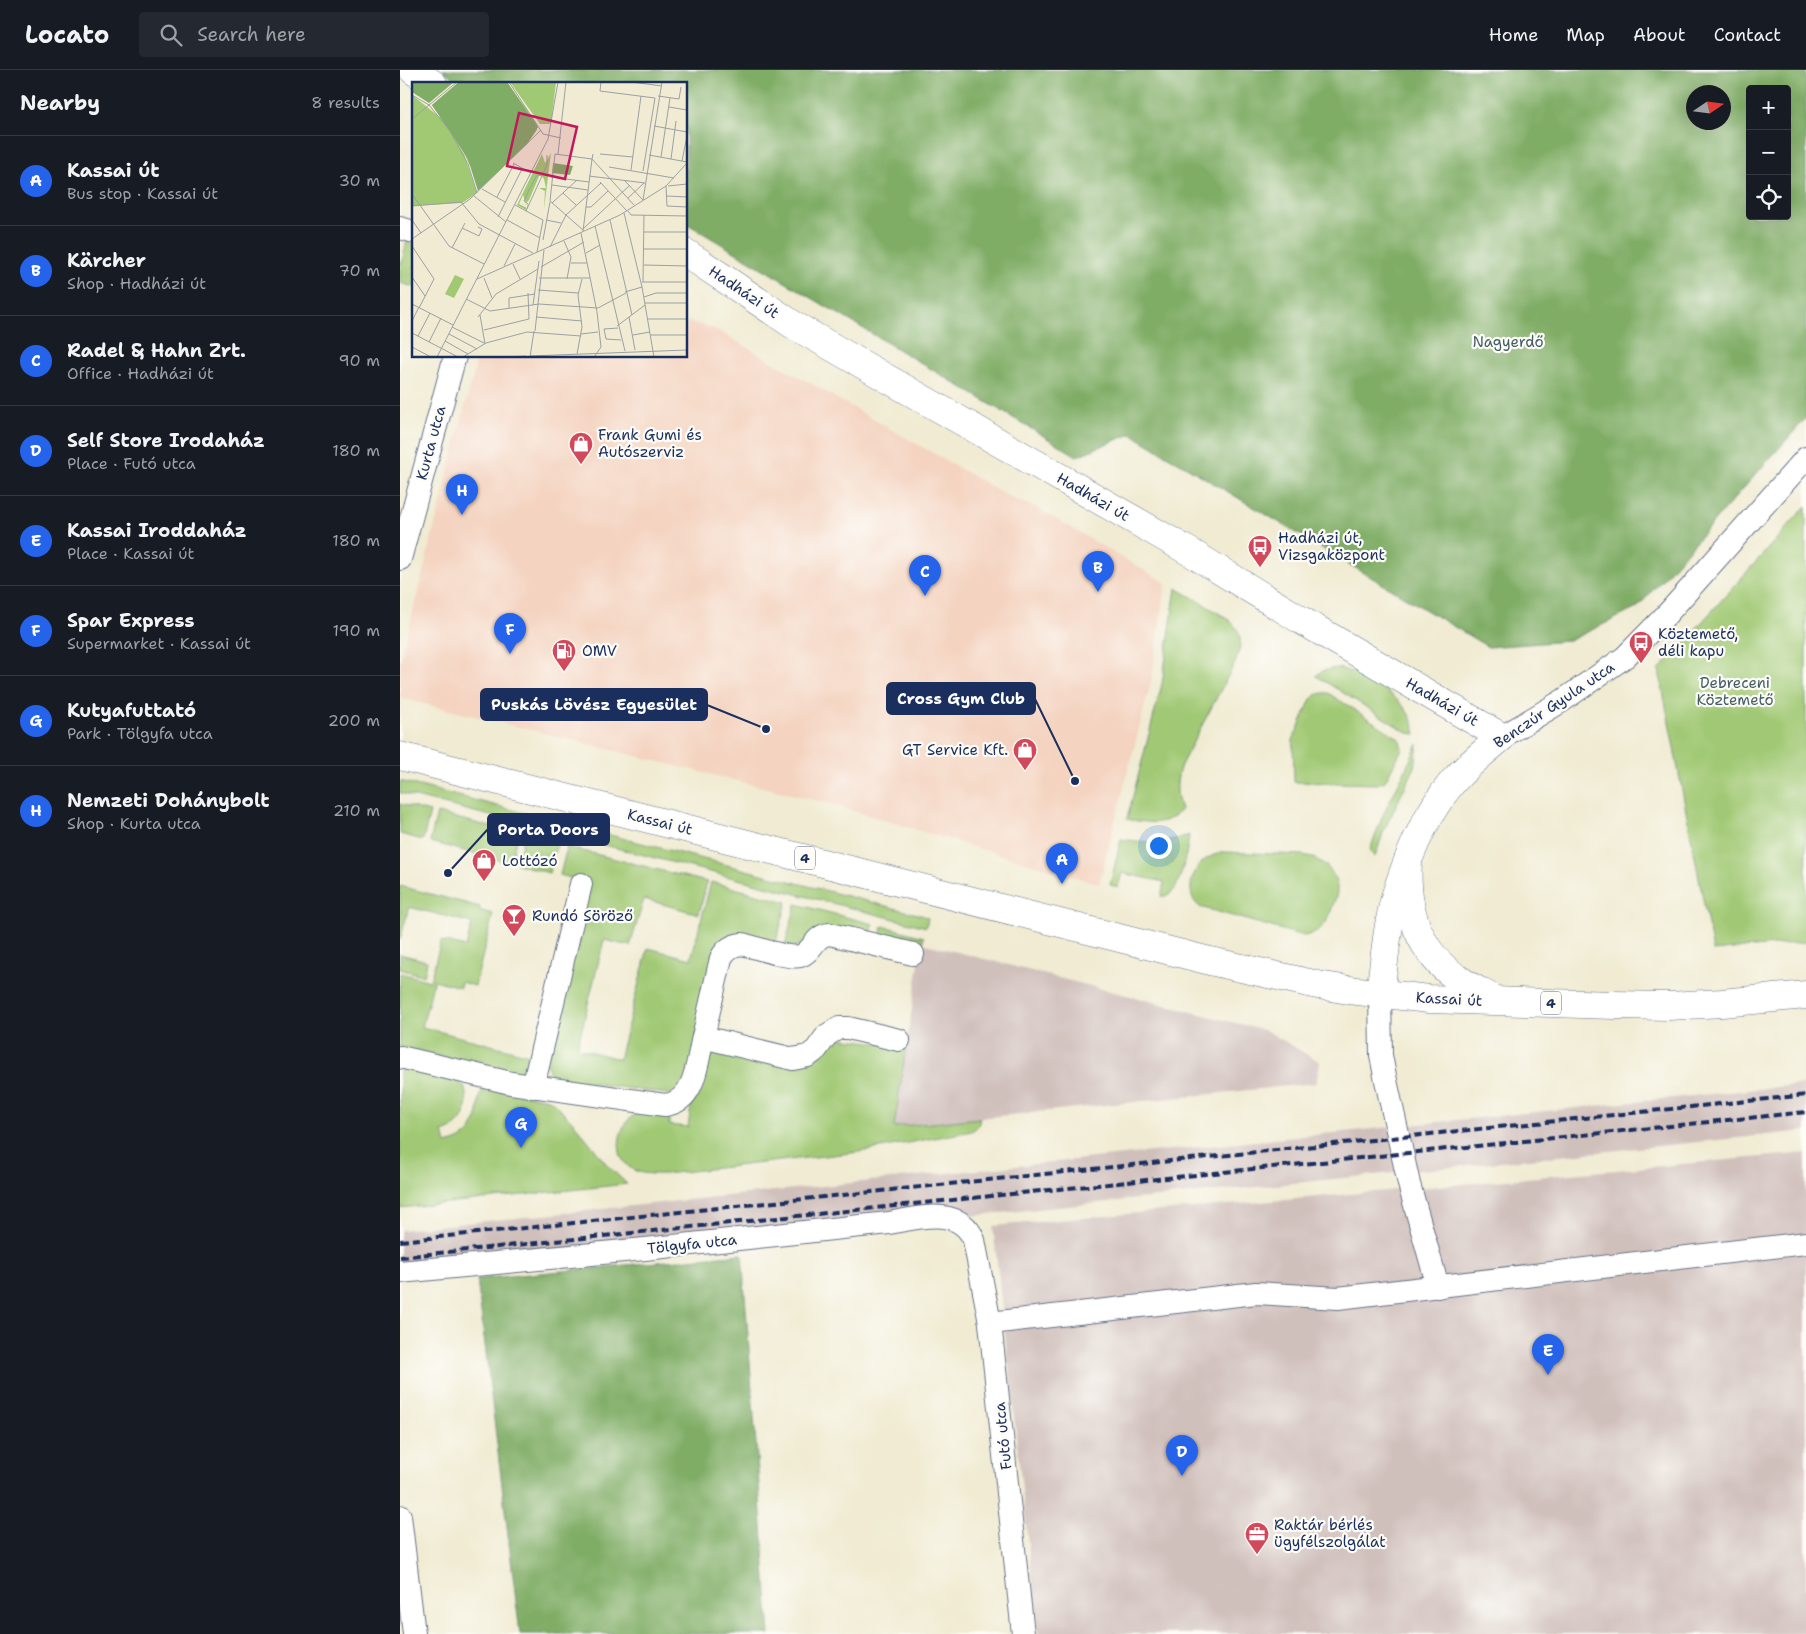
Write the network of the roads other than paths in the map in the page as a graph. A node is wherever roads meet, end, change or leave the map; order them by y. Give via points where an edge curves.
1 (413, 70) edge
2 (430, 82) edge
3 (688, 255) edge
4 (454, 358) edge
5 (1806, 458) edge
6 (409, 487) edge
7 (400, 559) edge
8 (1502, 738) junction
9 (400, 756) edge
10 (1408, 861) junction
11 (582, 884) dead end
12 (913, 954) dead end
13 (1380, 994) junction
14 (1806, 995) edge
15 (1500, 1002) junction
16 (703, 1037) junction
17 (899, 1040) dead end
18 (400, 1057) edge
19 (533, 1087) junction
20 (974, 1240) joint
21 (1806, 1243) edge
22 (400, 1272) edge
23 (1438, 1287) junction
24 (990, 1322) junction
25 (400, 1516) edge
26 (414, 1634) edge
27 (1023, 1634) edge

1 - 2 main road
3 - 8 main road, Hadházi út via 792,324 1190,552
4 - 6 street, Kurta utca
5 - 8 street, Benczúr Gyula utca via 1625,658 1562,702
6 - 7 street, Kurta utca
8 - 10 main road, Benczúr Gyula utca via 1451,784 1431,813
9 - 13 main road, Kassai út / 4 via 1210,961 1318,985
10 - 13 main road, Benczúr Gyula utca via 1392,912
10 - 15 main road via 1412,913 1426,946 1459,980
11 - 19 street
12 - 16 street via 830,934 821,936 806,952 797,956 734,945 722,958
13 - 15 main road, Kassai út / 4
13 - 23 street via 1381,1056 1409,1184
14 - 15 main road, Kassai út / 4 via 1669,1006
16 - 17 street via 793,1059 808,1056 827,1035 839,1028
16 - 19 street via 689,1089 682,1099 672,1104 659,1105
18 - 19 street
20 - 22 street, Tölgyfa utca via 961,1223 947,1217 931,1217
20 - 24 street, Futó utca
21 - 23 street
23 - 24 street via 1338,1298 1256,1294
24 - 27 street, Futó utca
25 - 26 street

